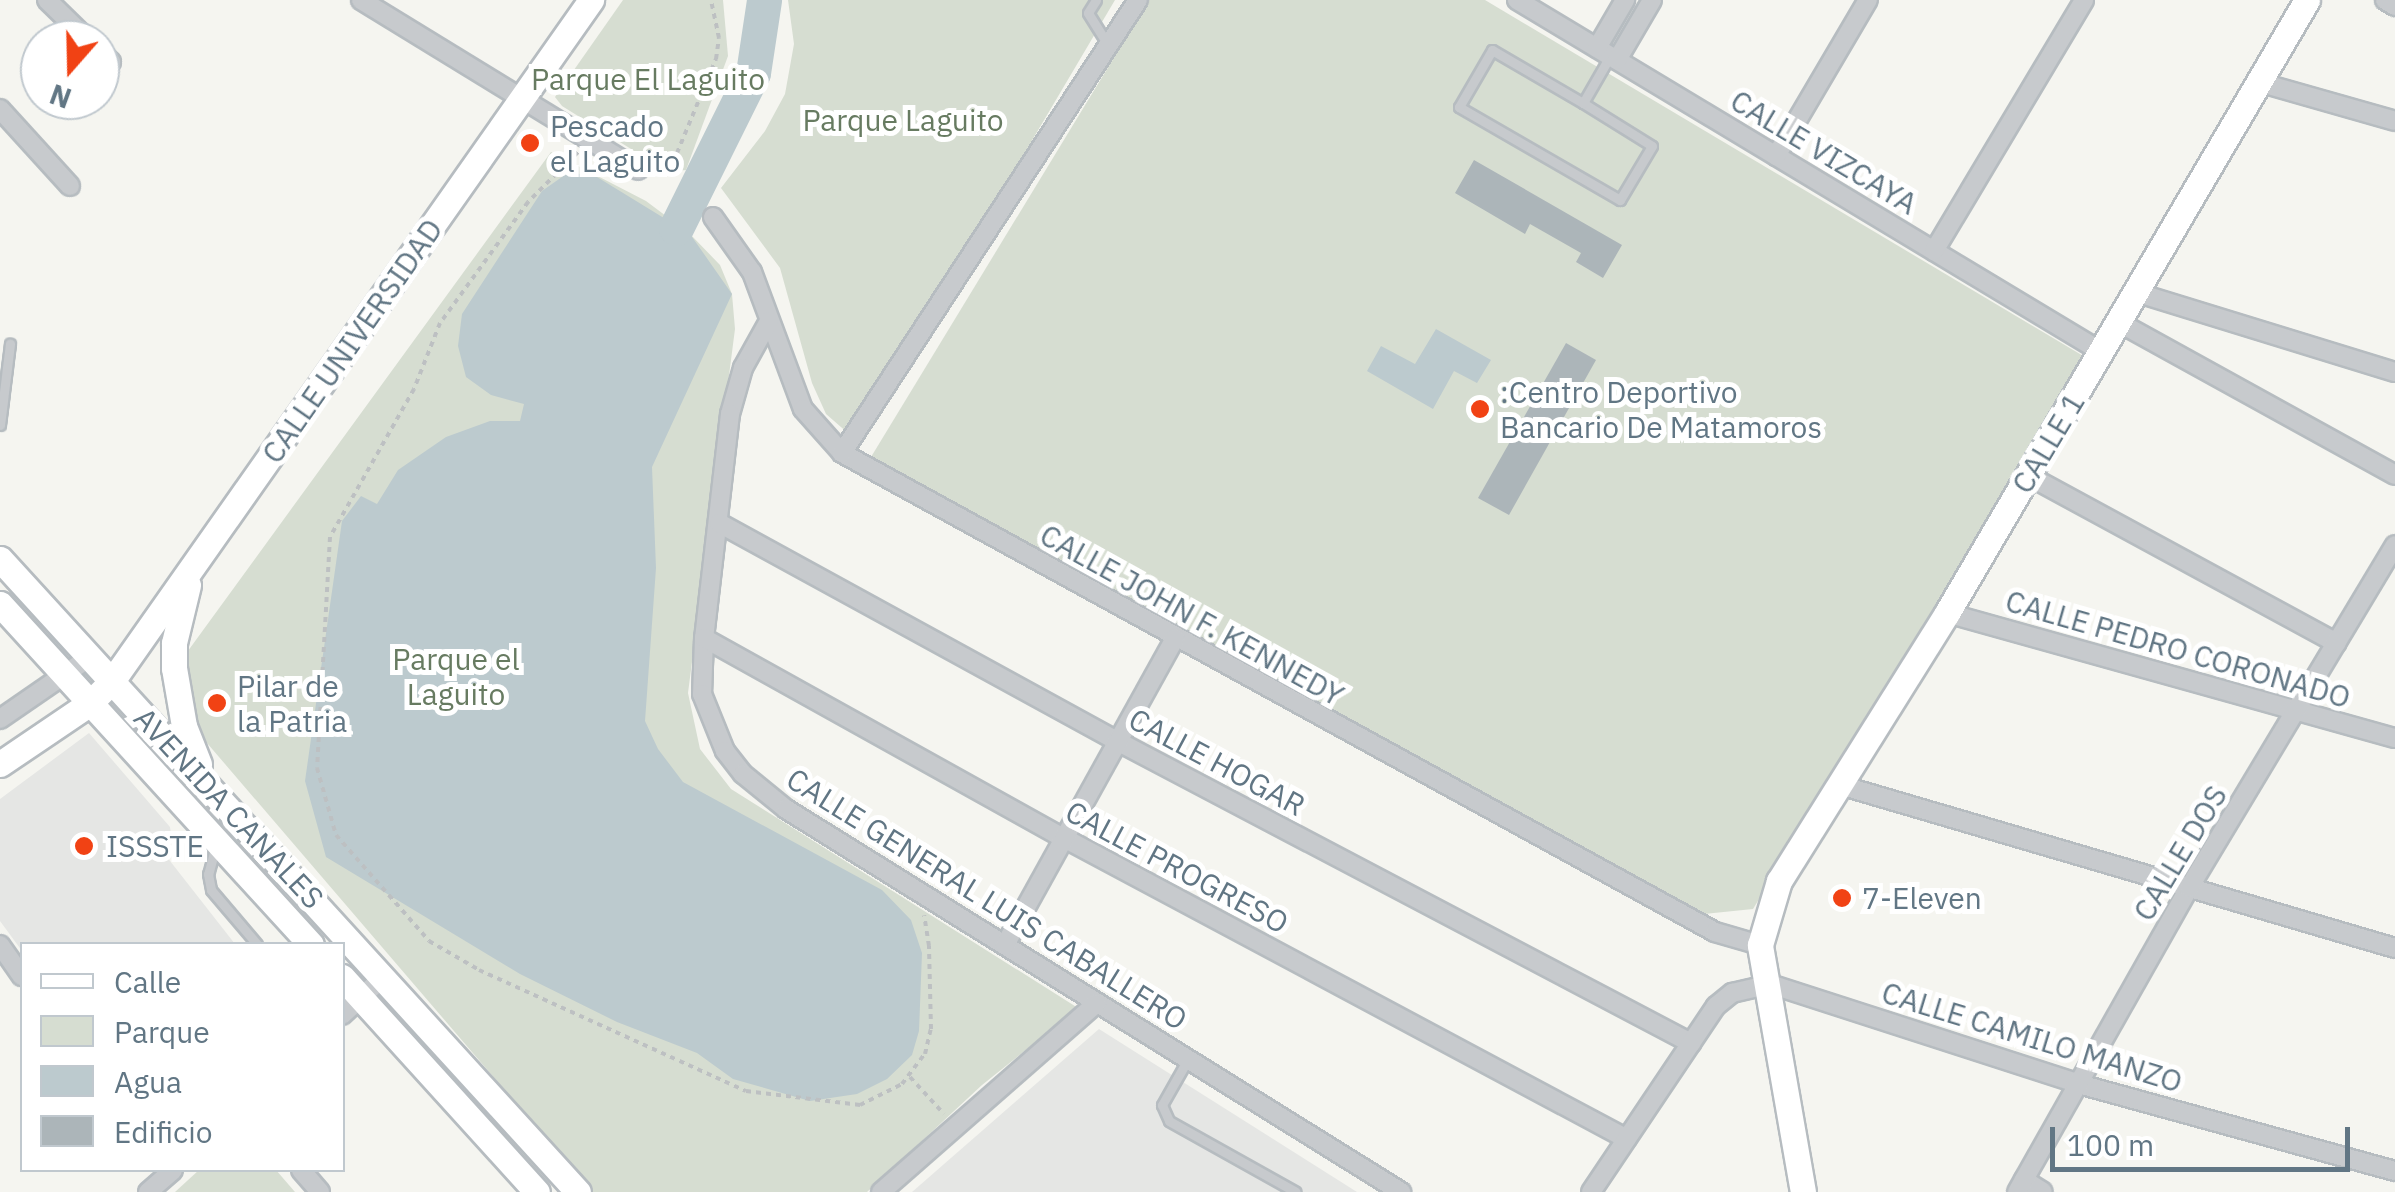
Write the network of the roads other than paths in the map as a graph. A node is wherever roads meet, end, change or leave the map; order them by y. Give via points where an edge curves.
1 (46, 0) edge
2 (362, 0) edge
3 (591, 0) edge
4 (1096, 0) edge
5 (1138, 0) edge
6 (1518, 0) edge
7 (1625, 0) edge
8 (1652, 0) edge
9 (1868, 0) edge
10 (2084, 0) edge
11 (2307, 0) edge
12 (2385, 0) edge
13 (2395, 6) edge
14 (67, 20) edge
15 (1108, 45) junction
16 (1608, 55) junction
17 (2262, 83) junction
18 (524, 96) junction
19 (1583, 103) junction
20 (0, 109) edge
21 (2395, 121) edge
22 (1776, 156) junction
23 (638, 170) road end
24 (70, 186) dead end
25 (713, 217) dead end
26 (1934, 251) junction
27 (2138, 293) junction
28 (769, 321) junction
29 (2120, 323) junction
30 (10, 344) dead end
31 (2102, 352) junction
32 (2395, 372) edge
33 (0, 424) edge
34 (842, 453) junction
35 (2395, 475) edge
36 (2029, 476) junction
37 (719, 523) junction
38 (2395, 545) edge
39 (0, 559) edge
40 (196, 562) junction
41 (0, 604) edge
42 (1947, 613) junction
43 (704, 638) junction
44 (1175, 638) junction
45 (2337, 643) junction
46 (90, 657) junction
47 (65, 676) junction
48 (112, 682) junction
49 (90, 703) junction
50 (2296, 712) junction
51 (0, 719) edge
52 (2395, 738) edge
53 (1118, 741) junction
54 (0, 764) edge
55 (204, 778) junction
56 (1840, 785) junction
57 (1064, 838) junction
58 (217, 844) junction
59 (2190, 888) junction
60 (254, 942) edge
61 (310, 942) edge
62 (1004, 944) junction
63 (0, 945) edge
64 (1760, 945) junction
65 (2395, 948) edge
66 (20, 973) edge
67 (383, 978) junction
68 (1770, 984) junction
69 (1097, 1002) junction
70 (352, 1006) edge
71 (1691, 1043) junction
72 (1188, 1059) junction
73 (2079, 1084) junction
74 (1627, 1139) junction
75 (2395, 1171) edge
76 (166, 1172) edge
77 (303, 1172) edge
78 (2020, 1186) edge
79 (148, 1192) edge
80 (320, 1192) edge
81 (537, 1192) edge
82 (578, 1192) edge
83 (881, 1192) edge
84 (1296, 1192) edge
85 (1402, 1192) edge
86 (1590, 1192) edge
87 (1803, 1192) edge
88 (2043, 1192) edge

1 - 14 street
2 - 18 street
3 - 18 street, CALLE UNIVERSIDAD
4 - 15 lane via 1088,13
5 - 15 street
6 - 16 street, CALLE VIZCAYA
7 - 16 street
8 - 16 street
9 - 22 street
10 - 26 street
11 - 17 street, CALLE 1
12 - 13 street
15 - 34 street
16 - 19 lane
16 - 22 street, CALLE VIZCAYA
17 - 21 street
17 - 27 street, CALLE 1
18 - 23 street
18 - 40 street, CALLE UNIVERSIDAD
19 - 19 lane via 1652,146 1620,200 1459,107 1492,50
20 - 24 street
22 - 26 street, CALLE VIZCAYA
25 - 28 street, CALLE JOHN F. KENNEDY via 752,272
26 - 31 street, CALLE VIZCAYA
27 - 29 street, CALLE 1
27 - 32 street
28 - 34 street, CALLE JOHN F. KENNEDY via 803,409
28 - 37 street, CALLE GENERAL LUIS CABALLERO via 737,385
29 - 31 street, CALLE 1
29 - 35 street
30 - 33 lane
31 - 36 street, CALLE 1
34 - 44 street, CALLE JOHN F. KENNEDY
36 - 42 street, CALLE 1
36 - 45 street, CALLE PEDRO CORONADO
37 - 43 street, CALLE GENERAL LUIS CABALLERO
37 - 53 street, CALLE HOGAR
38 - 45 street, CALLE DOS
39 - 46 street, AVENIDA CANALES
40 - 48 street, CALLE UNIVERSIDAD
40 - 55 street via 174,668 184,726
41 - 47 street
42 - 50 street, CALLE PEDRO CORONADO
42 - 56 street, CALLE 1
43 - 57 street, CALLE PROGRESO
43 - 62 street, CALLE GENERAL LUIS CABALLERO via 702,694 743,774 786,809
44 - 53 street
44 - 64 street, CALLE JOHN F. KENNEDY via 1716,932
45 - 50 street, CALLE DOS
46 - 47 street
46 - 48 street, AVENIDA CANALES
47 - 49 street
47 - 51 street
48 - 49 street, CALLE UNIVERSIDAD
48 - 55 street, AVENIDA CANALES
49 - 54 street, CALLE UNIVERSIDAD
49 - 58 street
50 - 52 street, CALLE PEDRO CORONADO
50 - 59 street, CALLE DOS
53 - 57 street
53 - 71 street, CALLE HOGAR
55 - 67 street, AVENIDA CANALES
56 - 59 street
56 - 64 street, CALLE 1 via 1779,881
57 - 62 street
57 - 74 street, CALLE PROGRESO
58 - 60 lane via 210,890
58 - 61 street
59 - 65 street
59 - 73 street, CALLE DOS
62 - 69 street, CALLE GENERAL LUIS CABALLERO
63 - 66 street
64 - 68 street
67 - 70 street
67 - 82 street, AVENIDA CANALES
68 - 71 street via 1732,993
68 - 73 street, CALLE CAMILO MANZO
68 - 87 street
69 - 72 street, CALLE GENERAL LUIS CABALLERO
69 - 83 street
70 - 81 street
71 - 74 street
72 - 84 lane via 1162,1105 1169,1121
72 - 85 street, CALLE GENERAL LUIS CABALLERO
73 - 75 street, CALLE CAMILO MANZO
73 - 78 street, CALLE DOS
74 - 86 street
76 - 79 street
77 - 80 street
78 - 88 street

